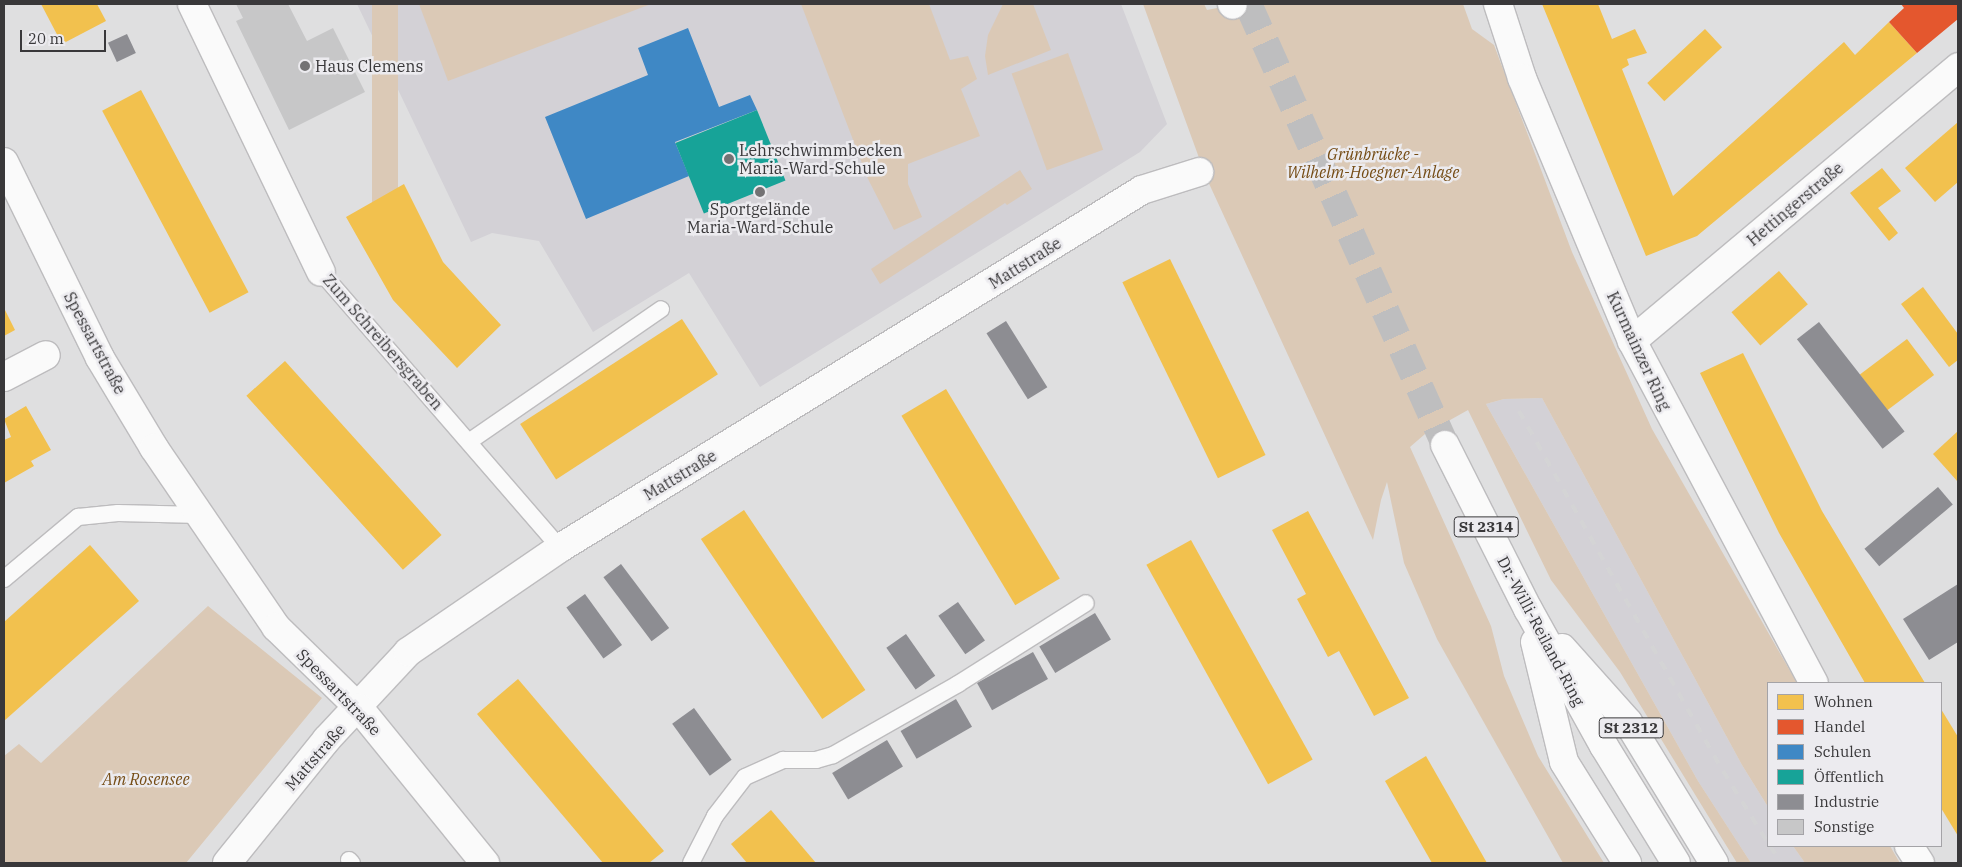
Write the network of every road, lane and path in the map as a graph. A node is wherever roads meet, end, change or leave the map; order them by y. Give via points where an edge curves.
1 (192, 4) edge
2 (1498, 4) edge
3 (1958, 67) edge
4 (4, 162) edge
5 (1199, 172) dead end
6 (321, 272) joint
7 (660, 309) dead end
8 (1632, 341) junction
9 (46, 354) dead end
10 (4, 377) edge
11 (470, 440) junction
12 (1445, 445) tunnel mouth
13 (200, 515) junction
14 (560, 548) junction
15 (4, 579) edge
16 (1086, 603) dead end
17 (1528, 609) junction
18 (1813, 682) edge
19 (359, 708) junction
20 (1910, 847) edge
21 (694, 862) edge
22 (227, 863) edge
23 (486, 863) edge
24 (1627, 863) edge
25 (1676, 863) edge
26 (1714, 863) edge
27 (1920, 863) edge

1 - 6 main road, Zum Schreibersgraben
2 - 8 main road, Kurmainzer Ring via 1522,78
3 - 8 main road, Hettingerstraße
4 - 13 main road, Spessartstraße via 100,358
5 - 14 main road, Mattstraße via 1142,190
6 - 11 lane, Zum Schreibersgraben
7 - 11 lane
8 - 18 main road, Kurmainzer Ring
9 - 10 main road
11 - 14 lane, Zum Schreibersgraben
12 - 17 main road, Dr.-Willi-Reiland-Ring / St 2314
13 - 15 lane via 118,513 78,517
13 - 19 main road, Spessartstraße via 276,627
14 - 19 main road, Mattstraße via 408,652
16 - 21 lane via 958,684 834,755 816,760 783,760 745,777 715,816
17 - 24 main road via 1564,762
17 - 25 main road, Dr.-Willi-Reiland-Ring / St 2314 via 1604,746
17 - 26 main road, St 2312 via 1628,722
19 - 22 main road, Mattstraße via 327,739
19 - 23 main road, Spessartstraße
20 - 27 main road

